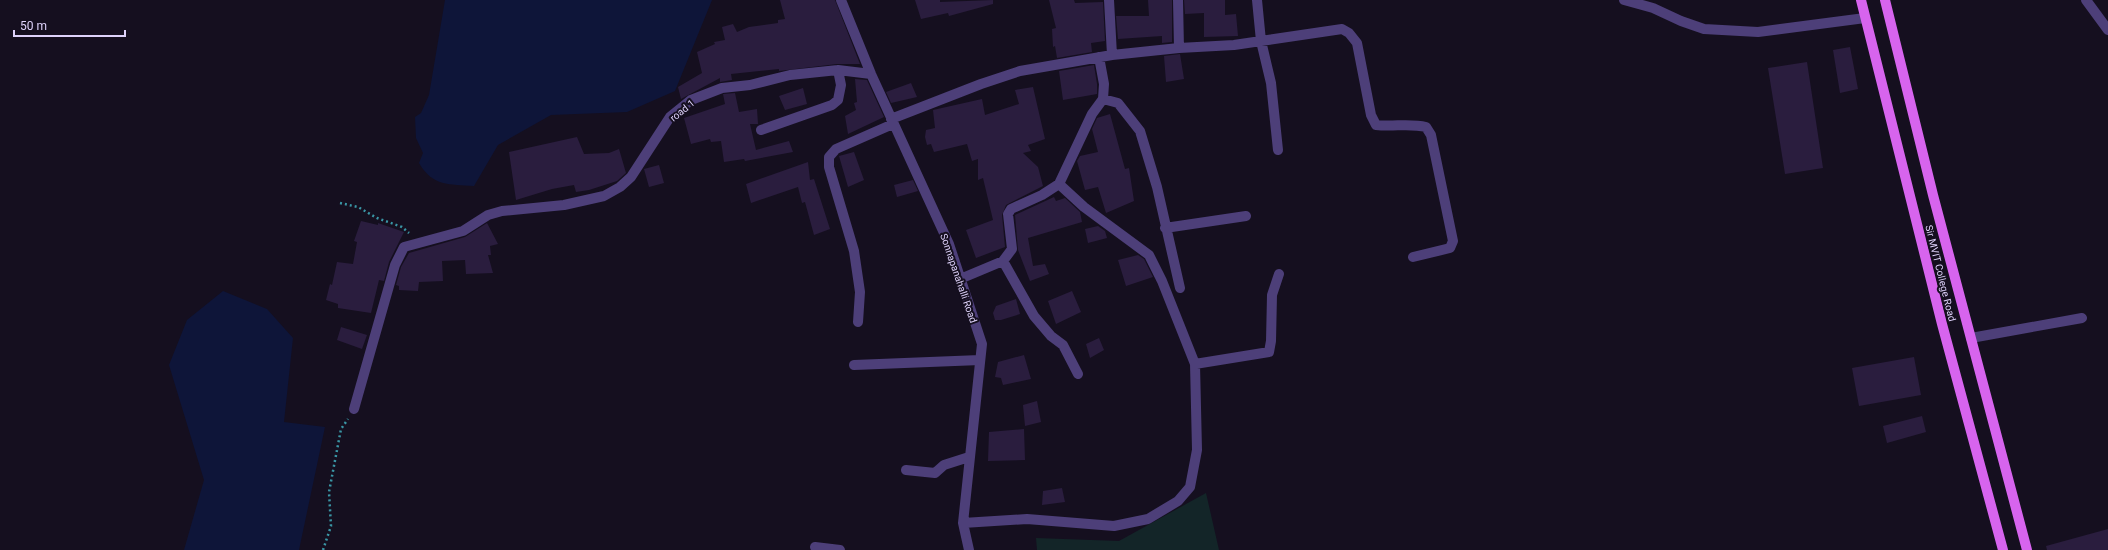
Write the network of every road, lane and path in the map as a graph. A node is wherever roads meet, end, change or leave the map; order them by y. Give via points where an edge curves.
1 (841, 0) edge
2 (1109, 0) edge
3 (1178, 0) edge
4 (1257, 0) edge
5 (1624, 0) edge
6 (1861, 0) edge
7 (1885, 0) edge
8 (2086, 0) edge
9 (1865, 18) junction
10 (2108, 30) edge
11 (1261, 41) junction
12 (1178, 48) junction
13 (1112, 56) junction
14 (1099, 57) junction
15 (838, 70) junction
16 (871, 74) junction
17 (1103, 99) junction
18 (892, 121) junction
19 (761, 130) dead end
20 (1278, 150) dead end
21 (1059, 184) junction
22 (340, 203) dead end
23 (1246, 216) dead end
24 (1165, 228) junction
25 (420, 243) junction
26 (1413, 257) dead end
27 (1003, 261) junction
28 (1279, 274) dead end
29 (960, 279) junction
30 (1180, 288) dead end
31 (2082, 318) dead end
32 (858, 322) dead end
33 (1971, 338) junction
34 (980, 360) junction
35 (1195, 364) junction
36 (854, 366) dead end
37 (1078, 374) dead end
38 (354, 409) joint
39 (969, 457) junction
40 (906, 470) dead end
41 (963, 523) junction
42 (815, 546) dead end
43 (323, 550) edge
44 (840, 550) edge
45 (969, 550) edge
46 (2003, 550) edge
47 (2027, 550) edge

1 - 16 street, Sonnapanahalli Road
2 - 13 street
3 - 12 street
4 - 11 street
5 - 9 street via 1653,8 1704,29 1758,32
6 - 9 main road, Sir MVIT College Road
7 - 33 main road, Sir MVIT College Road
8 - 10 street
9 - 46 main road, Sir MVIT College Road via 1942,324
11 - 12 street
11 - 20 street via 1271,82
11 - 26 street via 1342,29 1357,43 1371,115 1376,125 1426,127 1430,135 1453,241 1450,248
12 - 13 street
13 - 14 street
14 - 17 street via 1104,84
14 - 18 street via 1020,70
15 - 16 street, road 1
15 - 19 street via 841,85 838,100
15 - 25 street, road 1 via 722,88 691,100 670,117 631,176 620,188 604,196 564,205 502,211 488,215 463,231
16 - 18 street, Sonnapanahalli Road
17 - 21 street via 1092,114
17 - 24 street via 1118,103 1140,131 1157,187
18 - 29 street, Sonnapanahalli Road via 948,244
18 - 32 street via 836,149 829,157 829,167 854,251 860,292
21 - 27 street via 1011,209 1008,214 1012,249
21 - 35 street via 1084,207 1149,255
22 - 25 path via 358,207 377,218 402,227
23 - 24 street
24 - 30 street
25 - 38 street, road 1 via 404,247 395,265
27 - 29 street
27 - 37 street via 1034,316 1051,336 1063,345
28 - 35 street via 1272,295 1269,352
29 - 34 street, Sonnapanahalli Road via 982,344
31 - 33 street
33 - 47 main road, Sir MVIT College Road
34 - 36 street
34 - 39 street, Sonnapanahalli Road
35 - 41 street via 1196,450 1190,487 1178,501 1148,519 1114,526 1027,519
38 - 43 path via 341,429 328,492 331,526
39 - 40 street via 944,465 935,473
39 - 41 street, Sonnapanahalli Road
41 - 45 street, Sonnapanahalli Road
42 - 44 street

